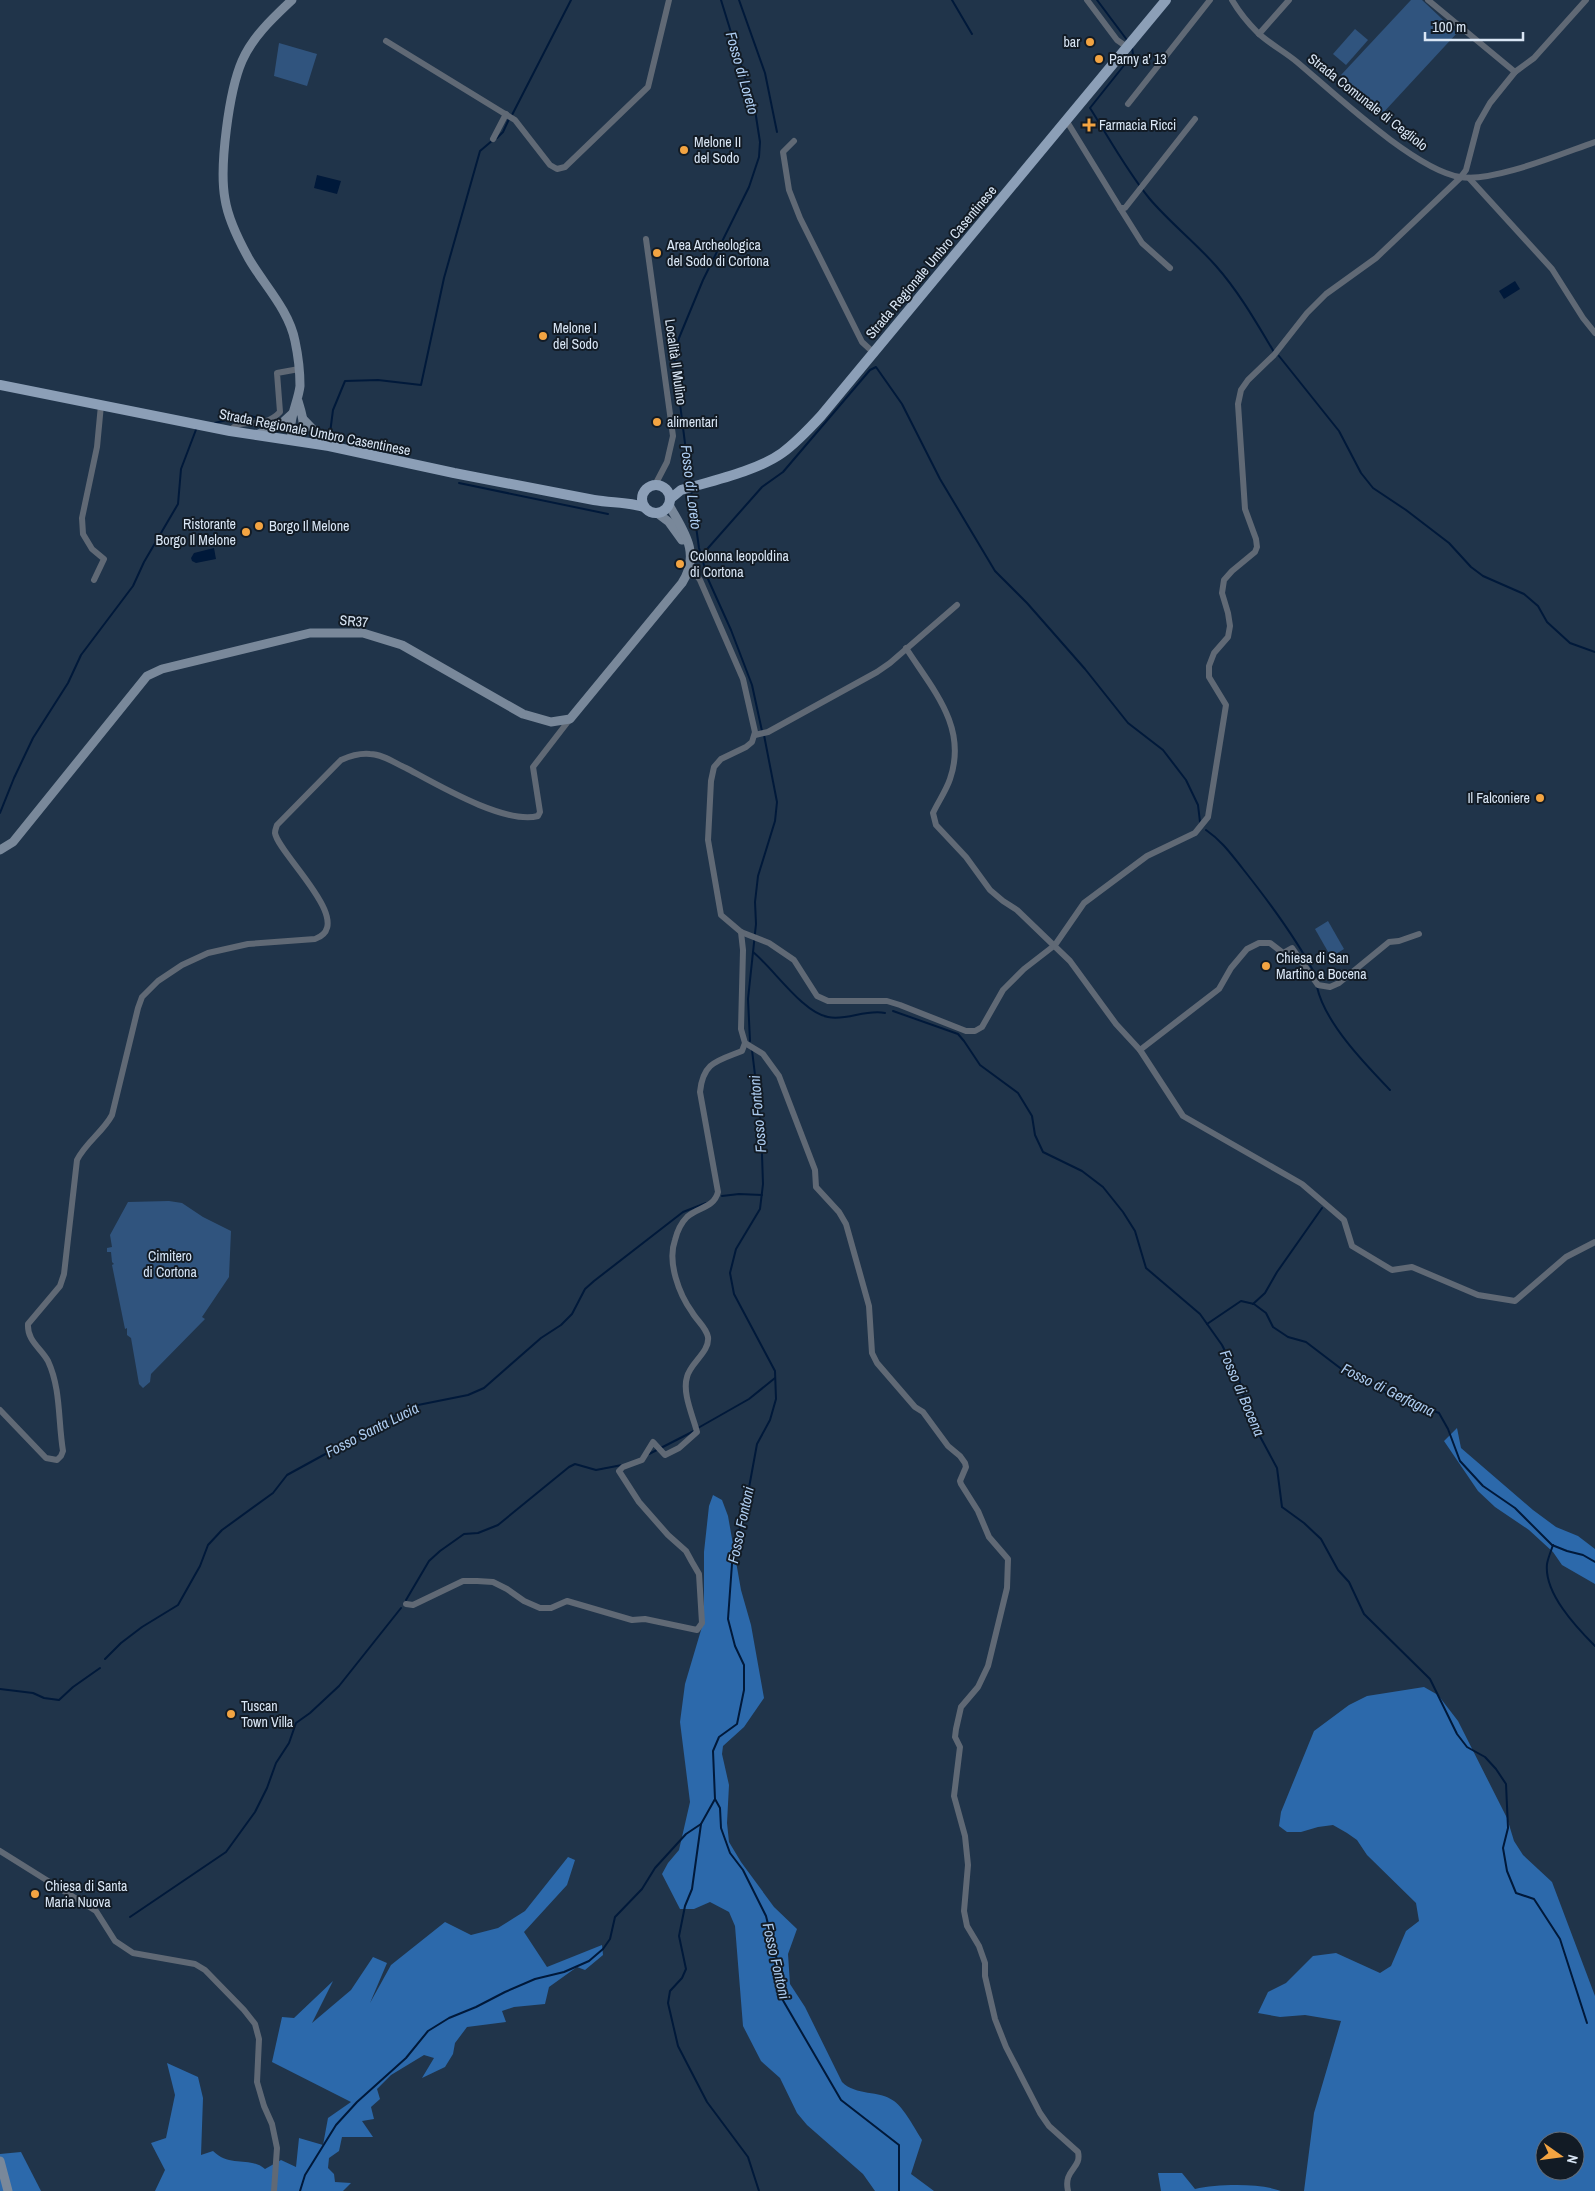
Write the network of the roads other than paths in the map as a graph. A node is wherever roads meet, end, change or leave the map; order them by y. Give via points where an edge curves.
1 (292, 0) edge
2 (670, 0) edge
3 (1087, 0) edge
4 (1166, 0) edge
5 (1210, 0) edge
6 (1232, 0) edge
7 (1289, 0) edge
8 (1428, 0) edge
9 (1586, 0) edge
10 (1259, 34) junction
11 (386, 41) dead end
12 (1127, 47) junction
13 (1515, 72) junction
14 (1128, 104) dead end
15 (506, 114) junction
16 (1195, 119) dead end
17 (1066, 120) junction
18 (494, 139) dead end
19 (794, 141) dead end
20 (1595, 142) edge
21 (1460, 178) junction
22 (1469, 178) junction
23 (1120, 208) junction
24 (646, 238) dead end
25 (1170, 268) dead end
26 (1595, 334) edge
27 (874, 354) junction
28 (299, 369) junction
29 (0, 385) edge
30 (298, 401) junction
31 (101, 405) junction
32 (293, 413) junction
33 (304, 420) junction
34 (230, 430) junction
35 (256, 435) junction
36 (294, 440) junction
37 (329, 446) junction
38 (660, 487) junction
39 (683, 489) junction
40 (645, 491) junction
41 (625, 502) junction
42 (669, 502) junction
43 (644, 507) junction
44 (657, 513) junction
45 (691, 558) junction
46 (691, 568) junction
47 (94, 580) dead end
48 (957, 605) dead end
49 (906, 648) junction
50 (570, 719) junction
51 (757, 735) junction
52 (0, 850) edge
53 (742, 932) junction
54 (1419, 934) dead end
55 (1055, 945) junction
56 (746, 1043) junction
57 (1140, 1050) junction
58 (1595, 1242) edge
59 (0, 1410) edge
60 (406, 1604) dead end
61 (0, 1851) edge
62 (0, 2161) edge
63 (8, 2191) edge
64 (274, 2191) edge
65 (1068, 2191) edge

1 - 28 street via 261,31 242,61 235,80 223,179 225,200 234,226 249,258 291,326
2 - 15 street via 648,86 565,167 557,169 550,165 515,120
3 - 12 street via 1110,31
4 - 12 main road, Strada Regionale Umbro Casentinese
5 - 14 street
6 - 10 street, Strada Comunale di Cegliolo
7 - 10 street
8 - 13 street
9 - 13 street via 1534,58
10 - 21 street, Strada Comunale di Cegliolo via 1420,160
11 - 15 street
12 - 17 main road, Strada Regionale Umbro Casentinese
13 - 21 street via 1478,124 1466,170
15 - 18 street
16 - 23 street via 1125,208
17 - 23 street
17 - 27 main road, Strada Regionale Umbro Casentinese
19 - 27 street via 782,152 789,190 862,342
20 - 22 street, Strada Comunale di Cegliolo via 1537,163
21 - 22 street, Strada Comunale di Cegliolo
21 - 55 street via 1376,258 1314,307 1241,390 1238,404 1245,510 1257,547 1224,580 1222,593 1229,620 1228,637 1214,653 1209,677 1226,706 1208,817 1195,833 1147,856 1084,903
22 - 26 street via 1552,269
23 - 25 street via 1142,243
24 - 38 street, Località Il Mulino via 673,436
27 - 39 main road, Strada Regionale Umbro Casentinese via 798,441 781,454
28 - 30 street
28 - 34 street via 277,373 280,412 276,416 262,424 240,423
29 - 31 main road, Strada Regionale Umbro Casentinese
30 - 32 street
30 - 33 street
31 - 34 main road, Strada Regionale Umbro Casentinese
31 - 47 street via 97,447 82,518 84,534 92,549 104,559
32 - 35 street via 281,424
32 - 36 street via 290,428
33 - 36 street via 303,432
33 - 37 street
34 - 35 main road, Strada Regionale Umbro Casentinese
35 - 36 main road, Strada Regionale Umbro Casentinese
36 - 37 main road, Strada Regionale Umbro Casentinese
37 - 41 main road, Strada Regionale Umbro Casentinese via 594,500
38 - 39 main road
38 - 40 main road
38 - 42 main road
39 - 42 main road
40 - 41 main road
40 - 43 main road
41 - 43 main road, Strada Regionale Umbro Casentinese
42 - 44 main road via 663,511
42 - 45 street via 687,539
43 - 44 main road
44 - 45 street via 670,522
45 - 46 street
46 - 50 street
46 - 51 street via 700,580 743,679
48 - 49 street
49 - 51 street via 877,672
49 - 55 street via 949,716 956,740 950,780 933,814 936,825 966,857 990,890
50 - 52 street, SR37 via 551,722 523,714 402,645 363,633 310,633 162,669 146,676 13,842
50 - 59 street via 533,767 538,816 507,814 478,805 372,754 353,755 340,760 276,825 275,834 322,908 328,929 323,936 314,939 248,944 208,953 158,981 142,997 112,1115 107,1125 83,1147 77,1160 60,1286 28,1324 27,1332 47,1360 55,1383 61,1456 56,1460 46,1458
51 - 53 street via 746,747 714,767 711,781 708,840 719,908 721,915
53 - 55 street via 760,938 794,960 817,996 828,1001 886,1001 966,1031 982,1027 1003,990
53 - 56 street via 740,1029
54 - 57 street via 1389,942 1330,987 1318,985 1292,948 1283,953 1270,943 1259,943 1247,949 1218,989
55 - 57 street
56 - 60 street via 742,1051 712,1063 705,1070 700,1092 718,1192 714,1202 686,1218 674,1242 675,1277 708,1338 708,1344 689,1369 686,1379 697,1432 679,1448 666,1454 653,1442 642,1460 618,1471 639,1502 686,1551 699,1574 702,1623 697,1630 645,1619 632,1620 568,1601 551,1608 540,1608 493,1582 463,1581 413,1606
56 - 65 street via 763,1054 778,1076 814,1170 816,1187 846,1224 869,1306 872,1353 877,1363 965,1463 961,1484 978,1511 989,1538 1008,1559 1007,1588 988,1666 978,1687 961,1707 955,1737 960,1747 954,1796 965,1836 968,1865 964,1911 967,1926 985,1963 995,2019 1006,2048 1049,2126 1078,2152 1078,2163 1066,2182
57 - 58 street via 1183,1116 1302,1184 1344,1220 1352,1246 1392,1270 1412,1267 1478,1295 1515,1301 1566,1257
61 - 64 street via 96,1911 115,1941 125,1949 195,1964 244,2010 255,2024 259,2040 257,2082 276,2138
62 - 63 street

